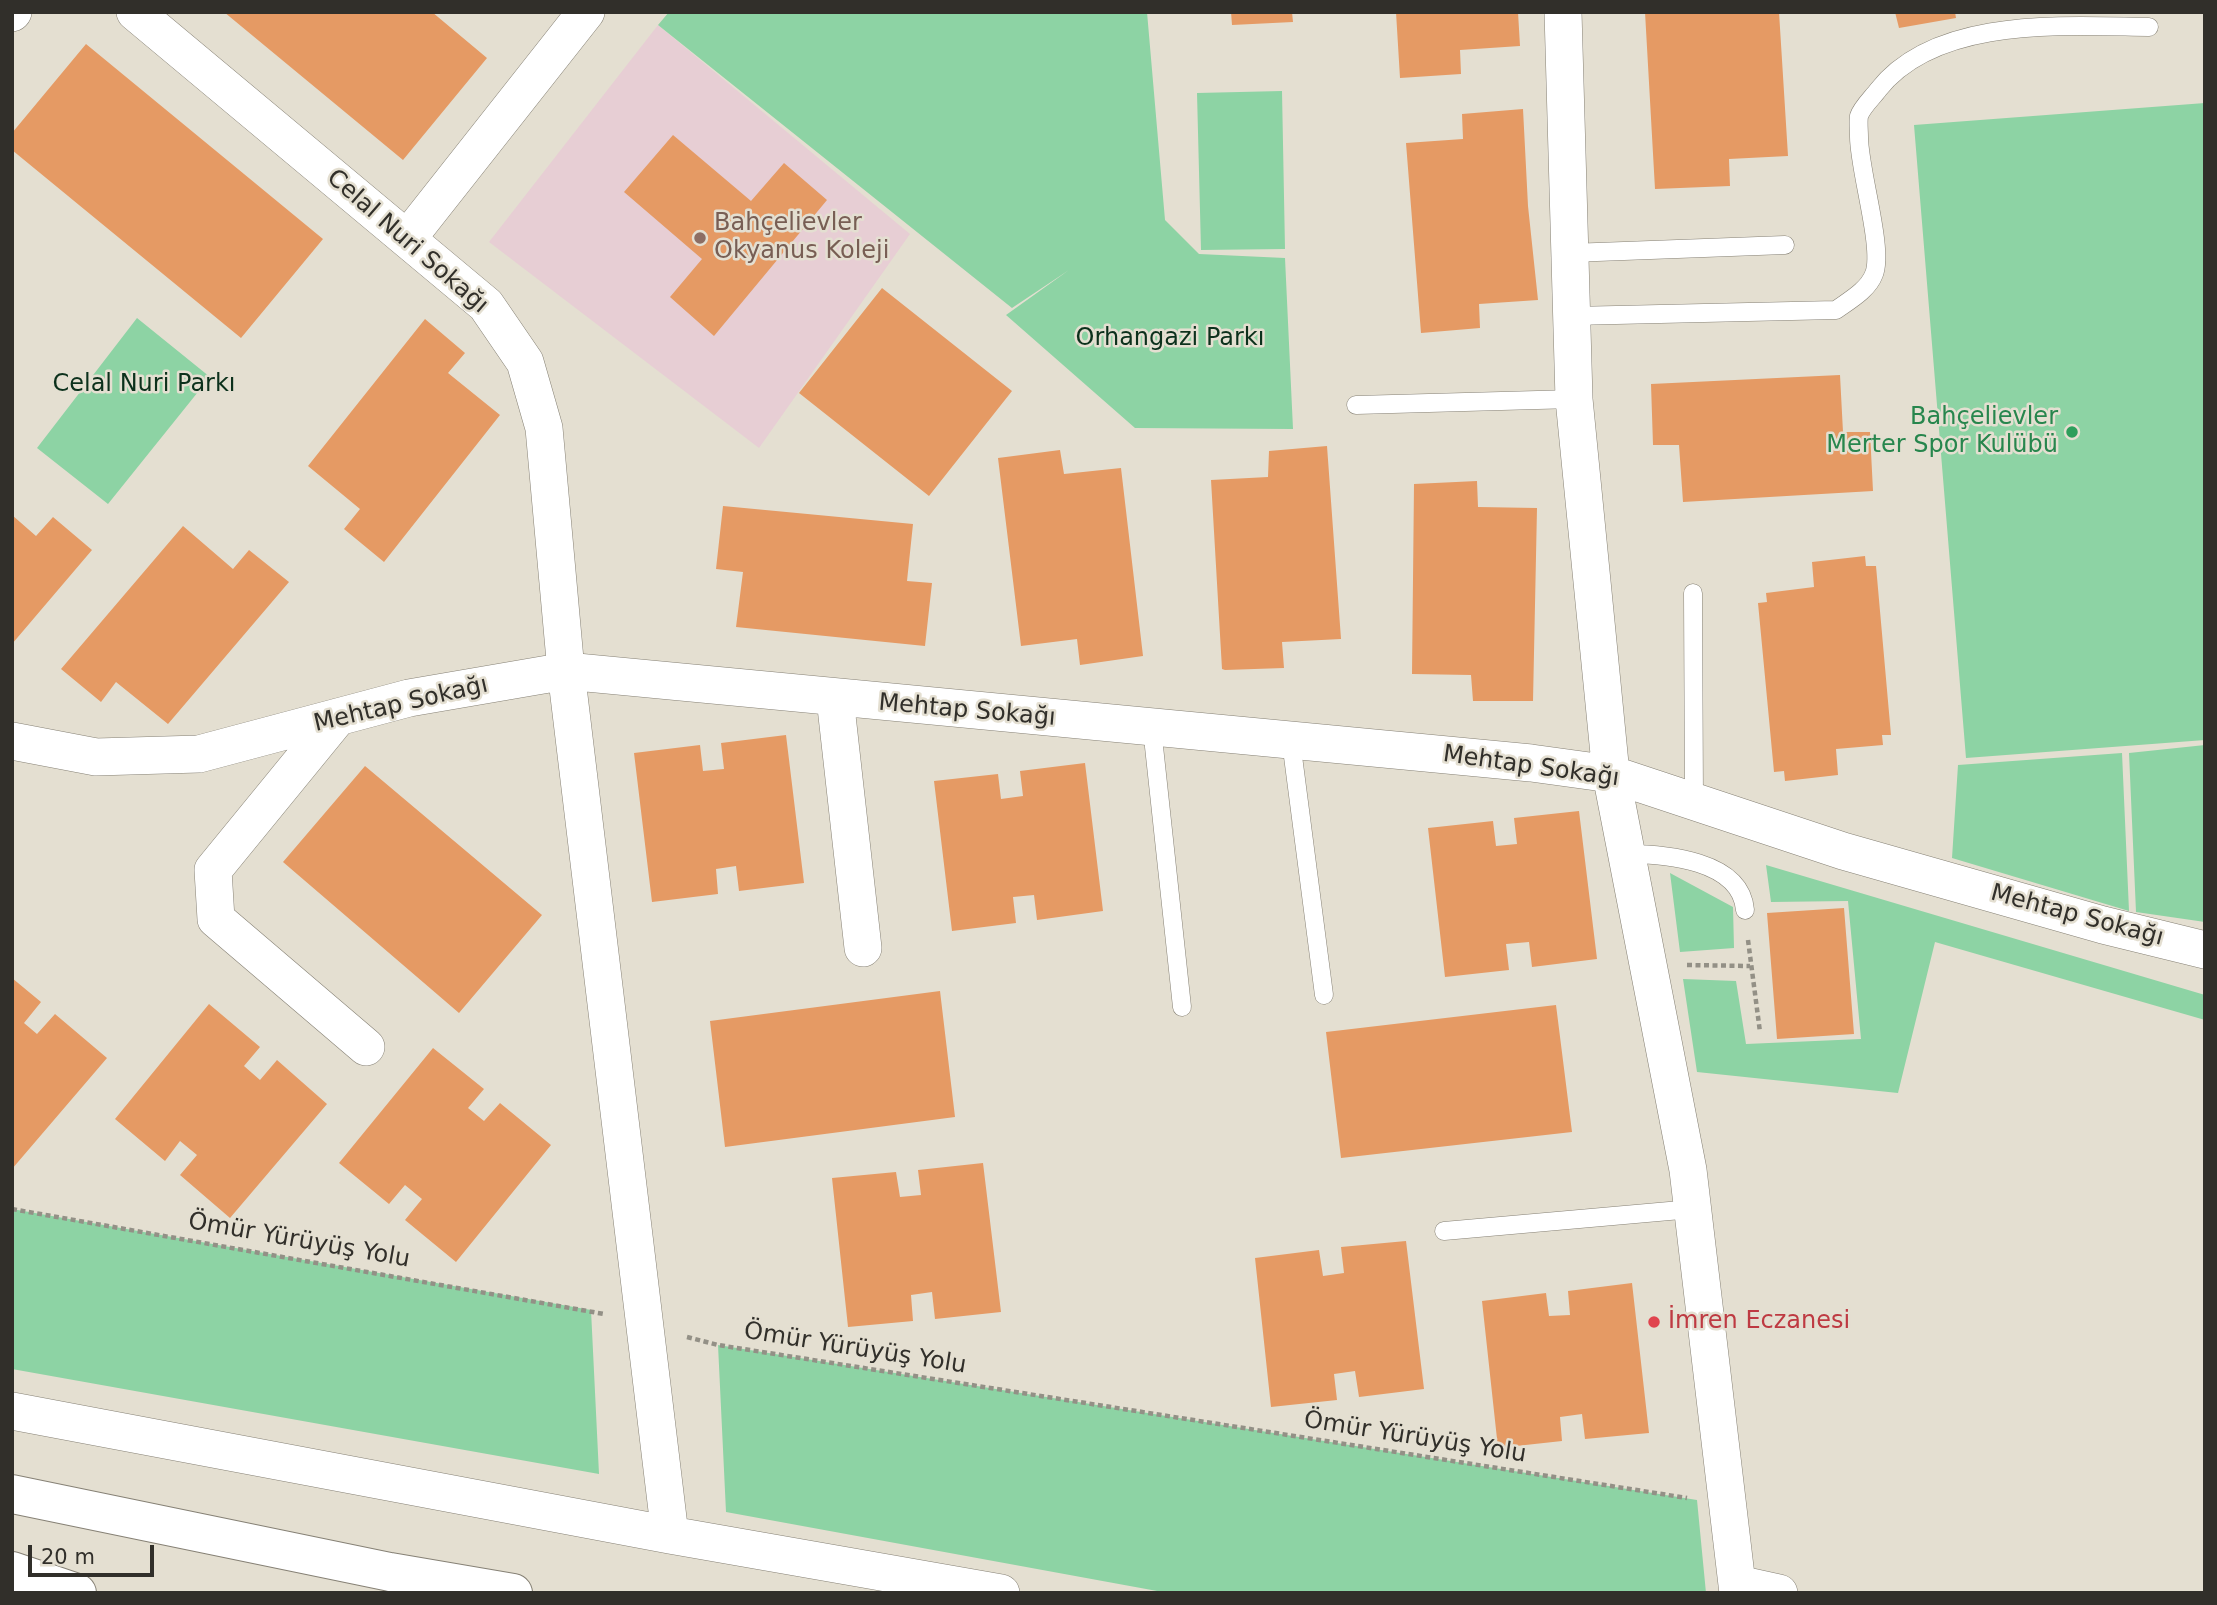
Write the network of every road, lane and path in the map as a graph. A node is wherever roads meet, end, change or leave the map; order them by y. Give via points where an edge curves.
1 (135, 12) edge
2 (586, 12) edge
3 (1563, 12) edge
4 (2148, 27) dead end
5 (407, 239) junction
6 (1786, 245) dead end
7 (1570, 253) junction
8 (1572, 316) junction
9 (1574, 399) junction
10 (1356, 405) dead end
11 (1693, 593) dead end
12 (566, 671) junction
13 (835, 698) junction
14 (338, 717) junction
15 (1152, 728) junction
16 (12, 741) edge
17 (1291, 741) junction
18 (1611, 774) junction
19 (1694, 803) junction
20 (1626, 855) junction
21 (1745, 910) joint
22 (863, 948) dead end
23 (2205, 950) edge
24 (1648, 965) junction
25 (1750, 966) junction
26 (1324, 996) dead end
27 (1182, 1007) dead end
28 (1760, 1032) dead end
29 (366, 1046) dead end
30 (12, 1209) edge
31 (1692, 1209) junction
32 (1444, 1231) dead end
33 (645, 1325) junction
34 (12, 1410) edge
35 (12, 1494) edge
36 (1697, 1500) dead end
37 (670, 1535) junction
38 (12, 1571) edge
39 (12, 1581) edge
40 (1738, 1588) edge
41 (76, 1593) edge
42 (513, 1593) edge
43 (1001, 1593) edge
44 (1779, 1593) edge

1 - 5 street, Celal Nuri Sokağı
2 - 5 street
3 - 7 street
4 - 8 lane via 2033,26 1990,33 1913,58 1888,78 1859,115 1859,159 1876,251 1875,273 1865,288 1836,310
5 - 12 street, Celal Nuri Sokağı via 486,305 525,362 544,428
6 - 7 lane
7 - 8 street
8 - 9 street
9 - 10 lane
9 - 18 street
11 - 19 lane
12 - 13 street, Mehtap Sokağı
12 - 14 street, Mehtap Sokağı via 409,698
12 - 33 street, Celal Nuri Sokağı
13 - 15 street, Mehtap Sokağı
13 - 22 street
14 - 16 street, Mehtap Sokağı via 198,754 96,757
14 - 29 street via 213,870 216,919
15 - 17 street, Mehtap Sokağı
15 - 27 lane
17 - 18 street, Mehtap Sokağı
17 - 26 lane
18 - 19 street, Mehtap Sokağı
18 - 20 street
19 - 23 street, Mehtap Sokağı via 1843,851
20 - 21 lane via 1667,854 1719,872 1736,884 1744,896
20 - 24 street
21 - 25 path
24 - 25 path
24 - 31 street
25 - 28 path
30 - 33 path, Ömür Yürüyüş Yolu via 591,1310
31 - 32 lane
31 - 40 street
33 - 36 path, Ömür Yürüyüş Yolu via 718,1345
33 - 37 street, Celal Nuri Sokağı
34 - 37 street
35 - 42 main road
37 - 43 street
38 - 41 main road
39 - 41 main road
40 - 44 street

